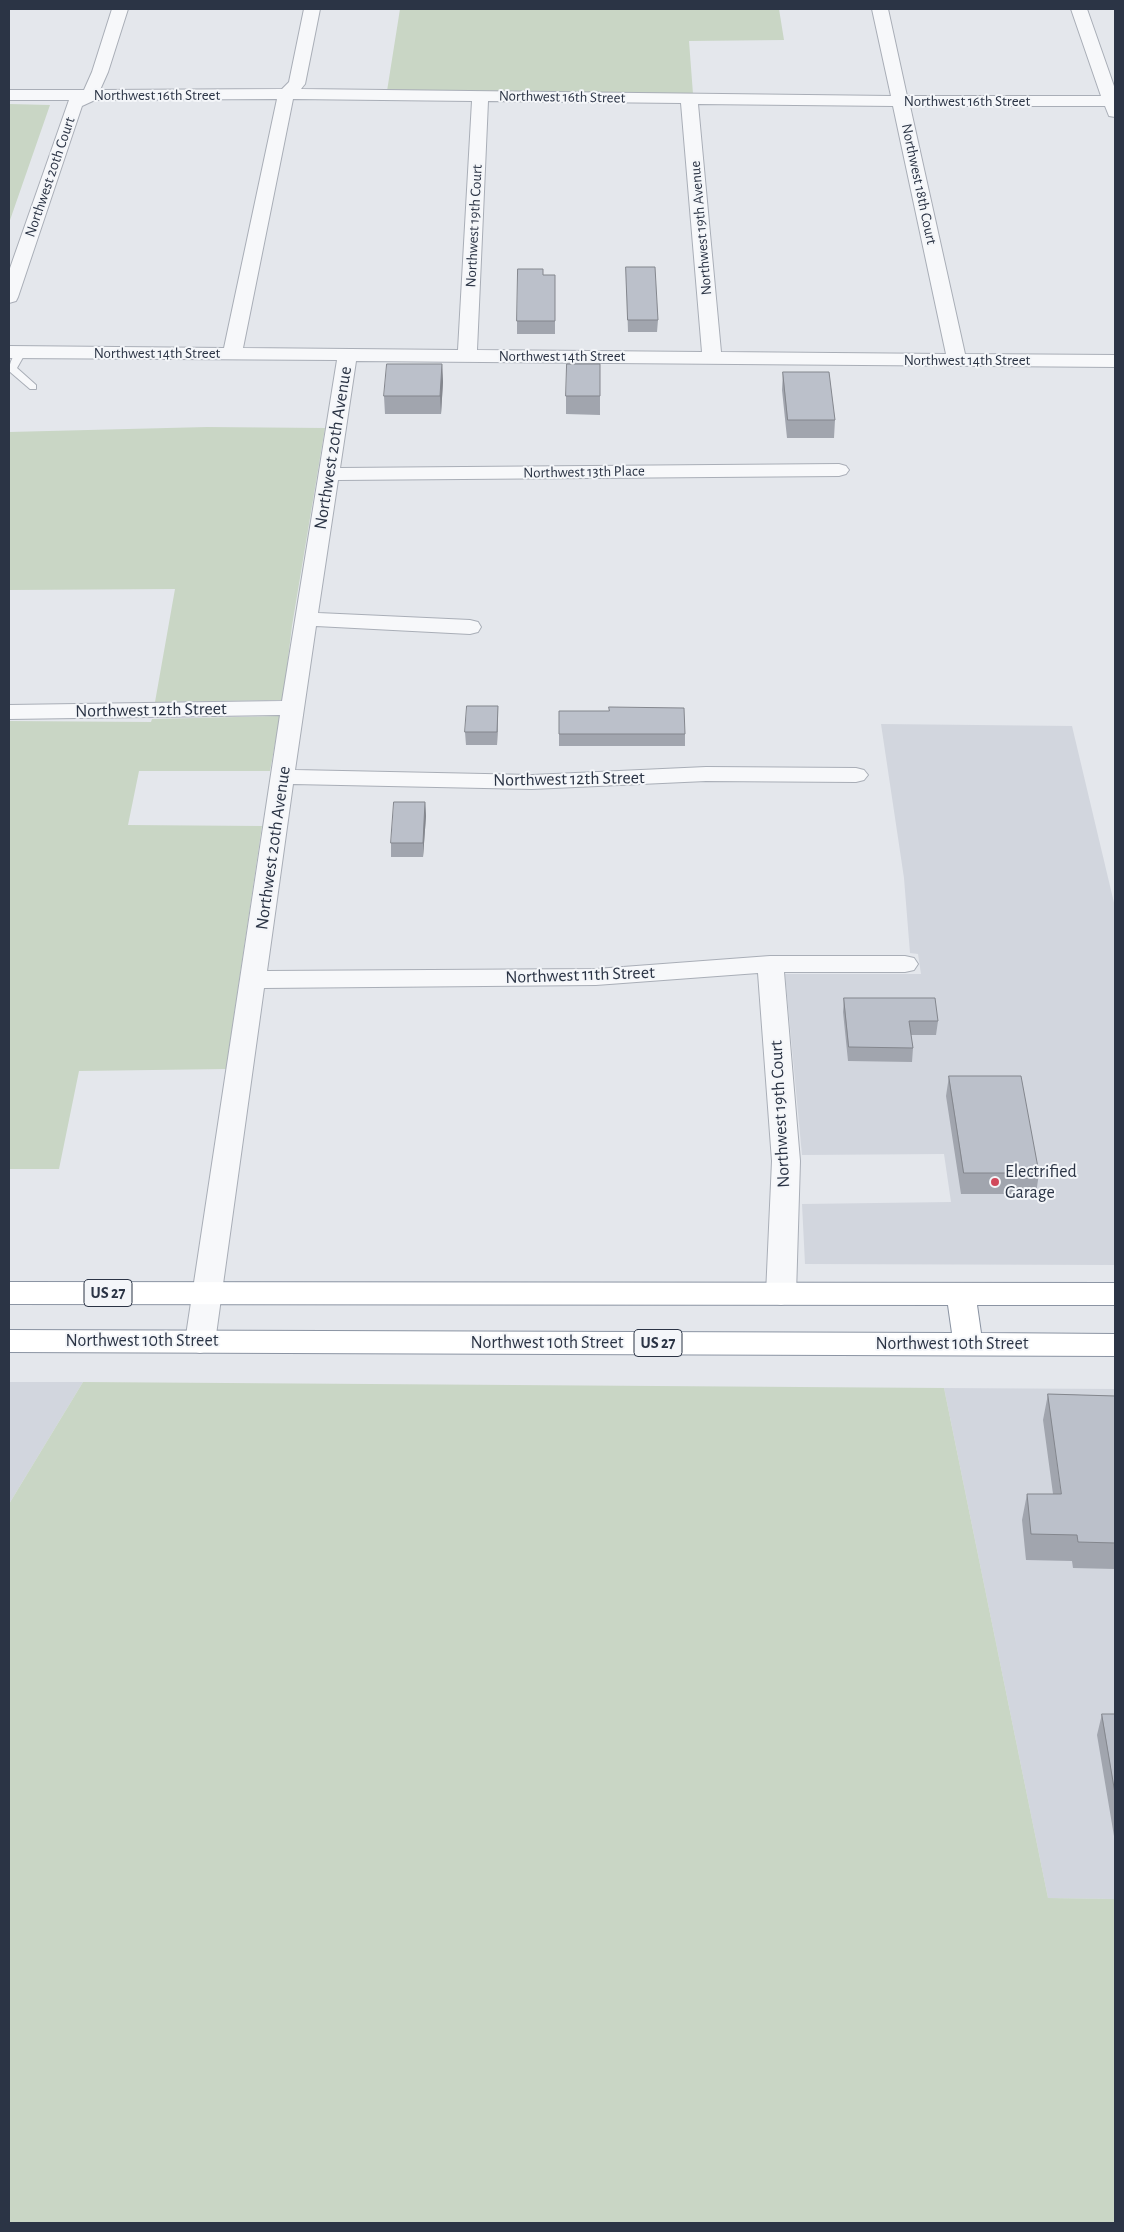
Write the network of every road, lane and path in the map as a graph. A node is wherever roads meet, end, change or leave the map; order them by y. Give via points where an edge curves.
1 (120, 9) edge
2 (312, 9) edge
3 (880, 9) edge
4 (1079, 9) edge
5 (286, 94) junction
6 (9, 95) edge
7 (89, 96) junction
8 (480, 96) junction
9 (689, 98) junction
10 (901, 101) junction
11 (1114, 105) edge
12 (9, 297) edge
13 (232, 354) junction
14 (347, 355) junction
15 (467, 356) junction
16 (712, 358) junction
17 (958, 360) junction
18 (13, 361) edge
19 (1115, 361) edge
20 (33, 387) dead end
21 (839, 470) dead end
22 (329, 474) junction
23 (306, 618) junction
24 (470, 627) dead end
25 (294, 708) junction
26 (9, 712) edge
27 (856, 776) dead end
28 (282, 777) junction
29 (770, 964) junction
30 (905, 964) dead end
31 (254, 980) junction
32 (9, 1292) edge
33 (206, 1294) junction
34 (781, 1294) junction
35 (960, 1294) junction
36 (1115, 1294) edge
37 (9, 1341) edge
38 (200, 1342) junction
39 (968, 1344) junction
40 (1115, 1345) edge

1 - 7 street, Northwest 20th Court
2 - 5 street via 296,84
3 - 10 street, Northwest 18th Court
4 - 11 street
5 - 7 street, Northwest 16th Street
5 - 8 street, Northwest 16th Street
5 - 13 street
6 - 7 street, Northwest 16th Street
7 - 12 street, Northwest 20th Court via 75,103
8 - 9 street, Northwest 16th Street
8 - 15 street, Northwest 19th Court
9 - 10 street, Northwest 16th Street
9 - 16 street, Northwest 19th Avenue
10 - 11 street, Northwest 16th Street
10 - 17 street, Northwest 18th Court
13 - 14 street, Northwest 14th Street
13 - 18 street, Northwest 14th Street
14 - 15 street, Northwest 14th Street
14 - 22 street, Northwest 20th Avenue
15 - 16 street, Northwest 14th Street
16 - 17 street, Northwest 14th Street
17 - 19 street, Northwest 14th Street
18 - 20 lane
21 - 22 street, Northwest 13th Place
22 - 23 street, Northwest 20th Avenue
23 - 24 street
23 - 25 street, Northwest 20th Avenue
25 - 26 street, Northwest 12th Street
25 - 28 street, Northwest 20th Avenue
27 - 28 street, Northwest 12th Street via 706,774 532,782
28 - 31 street, Northwest 20th Avenue
29 - 30 street, Northwest 11th Street
29 - 31 street, Northwest 11th Street via 596,978
29 - 34 street, Northwest 19th Court via 786,1161
31 - 33 street, Northwest 20th Avenue
32 - 33 highway, US 27
33 - 34 highway, US 27
33 - 38 street, Northwest 20th Avenue
34 - 35 highway, US 27
35 - 36 highway, US 27
35 - 39 highway
37 - 38 highway, Northwest 10th Street / US 27
38 - 39 highway, Northwest 10th Street / US 27
39 - 40 highway, Northwest 10th Street / US 27

